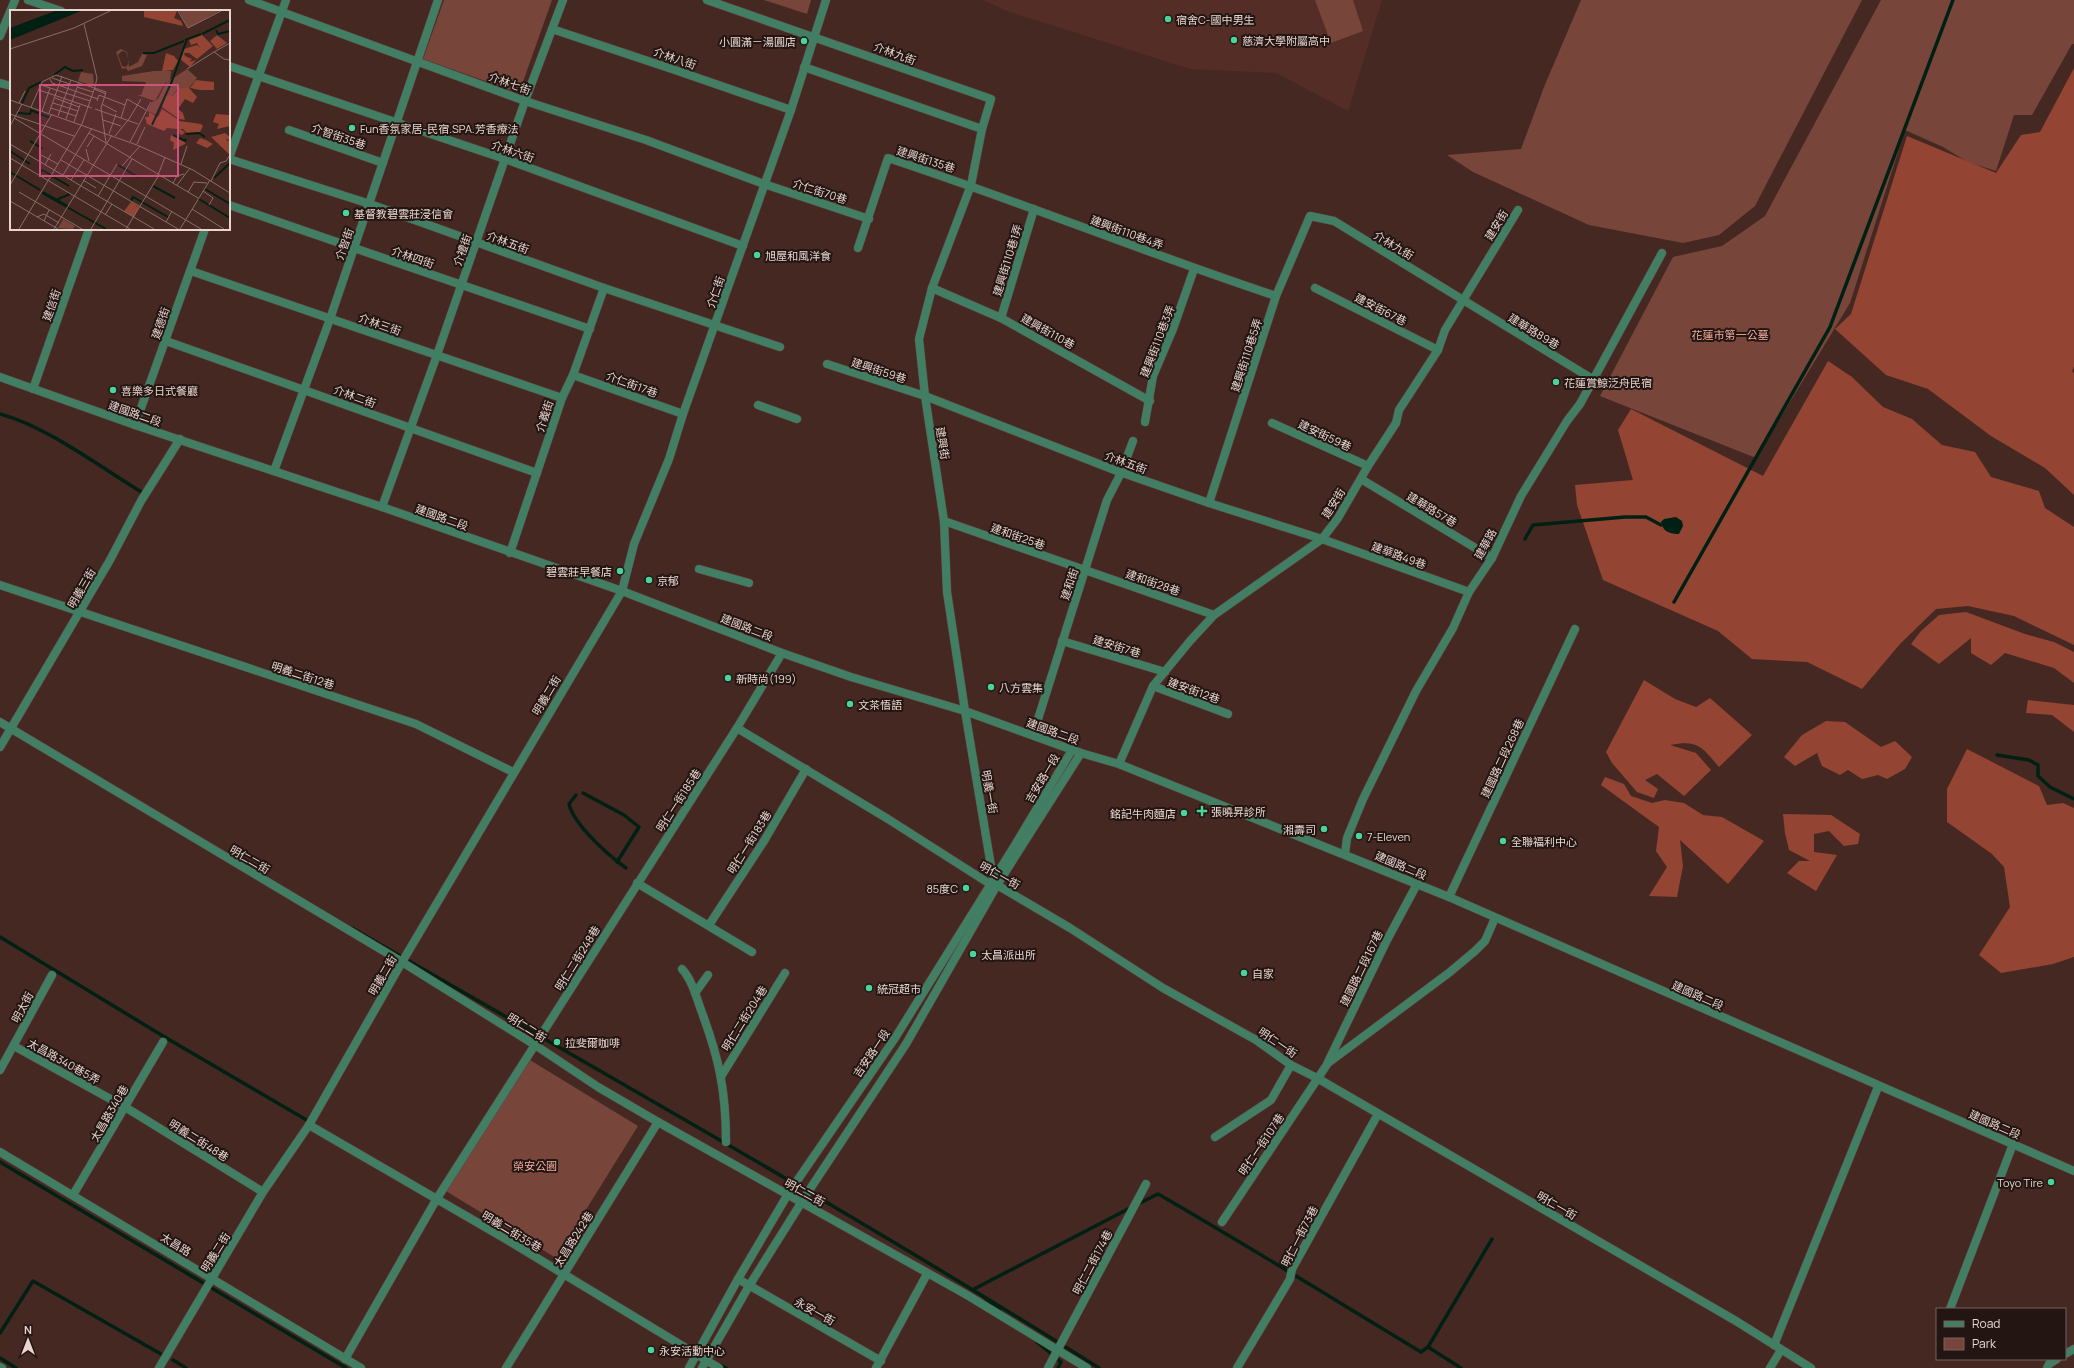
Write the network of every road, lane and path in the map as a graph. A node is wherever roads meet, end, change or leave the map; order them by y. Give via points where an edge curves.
1 (15, 0) edge
2 (28, 0) edge
3 (249, 0) edge
4 (286, 0) edge
5 (438, 0) edge
6 (563, 0) edge
7 (707, 0) edge
8 (826, 0) edge
9 (11, 10) edge
10 (58, 10) edge
11 (282, 11) junction
12 (10, 12) edge
13 (552, 29) junction
14 (0, 36) edge
15 (814, 36) junction
16 (417, 61) junction
17 (230, 66) edge
18 (804, 67) junction
19 (258, 76) junction
20 (0, 83) edge
21 (10, 86) edge
22 (525, 101) junction
23 (791, 110) junction
24 (398, 123) junction
25 (982, 129) junction
26 (289, 130) dead end
27 (230, 155) edge
28 (230, 158) edge
29 (505, 159) junction
30 (382, 163) junction
31 (764, 184) junction
32 (971, 185) junction
33 (370, 204) junction
34 (230, 205) edge
35 (1034, 209) junction
36 (1518, 210) dead end
37 (1310, 216) joint
38 (870, 219) junction
39 (89, 230) edge
40 (205, 230) edge
41 (477, 242) junction
42 (743, 246) junction
43 (354, 248) junction
44 (858, 248) dead end
45 (1662, 253) dead end
46 (1194, 269) junction
47 (191, 271) junction
48 (461, 285) junction
49 (604, 288) junction
50 (932, 288) junction
51 (1315, 288) dead end
52 (1276, 296) junction
53 (1463, 300) junction
54 (1001, 318) junction
55 (330, 319) junction
56 (716, 325) junction
57 (590, 329) junction
58 (166, 341) junction
59 (780, 347) dead end
60 (1438, 350) junction
61 (437, 355) junction
62 (827, 364) dead end
63 (573, 375) junction
64 (0, 377) edge
65 (1594, 380) junction
66 (33, 388) junction
67 (305, 390) junction
68 (925, 396) junction
69 (562, 398) junction
70 (1150, 401) junction
71 (758, 405) dead end
72 (683, 414) junction
73 (797, 418) dead end
74 (1145, 422) dead end
75 (1272, 423) dead end
76 (135, 425) junction
77 (411, 428) junction
78 (180, 439) junction
79 (1133, 441) dead end
80 (1368, 466) junction
81 (274, 471) junction
82 (537, 473) junction
83 (1121, 473) junction
84 (1361, 479) junction
85 (1208, 503) junction
86 (382, 507) junction
87 (944, 521) junction
88 (1322, 540) junction
89 (510, 553) junction
90 (1492, 558) junction
91 (699, 569) dead end
92 (1085, 571) junction
93 (749, 583) dead end
94 (0, 585) edge
95 (622, 591) junction
96 (1469, 592) junction
97 (80, 612) junction
98 (1214, 615) junction
99 (1576, 629) dead end
100 (1062, 641) junction
101 (782, 653) junction
102 (1165, 672) junction
103 (1153, 686) junction
104 (965, 711) junction
105 (1228, 714) dead end
106 (0, 722) edge
107 (737, 728) junction
108 (11, 729) junction
109 (1033, 735) junction
110 (0, 747) edge
111 (1072, 750) junction
112 (1081, 753) junction
113 (1119, 764) junction
114 (806, 770) junction
115 (513, 772) junction
116 (1344, 854) junction
117 (993, 882) junction
118 (637, 883) junction
119 (1417, 884) junction
120 (1449, 897) junction
121 (1495, 918) junction
122 (709, 925) junction
123 (752, 952) dead end
124 (402, 962) junction
125 (682, 968) dead end
126 (785, 973) dead end
127 (52, 975) dead end
128 (708, 975) dead end
129 (695, 993) junction
130 (163, 1042) dead end
131 (535, 1045) junction
132 (14, 1046) junction
133 (1328, 1063) junction
134 (1291, 1065) junction
135 (0, 1070) edge
136 (722, 1075) junction
137 (1318, 1078) junction
138 (1878, 1087) junction
139 (125, 1107) junction
140 (1378, 1114) junction
141 (658, 1122) junction
142 (309, 1125) junction
143 (1215, 1137) dead end
144 (726, 1142) dead end
145 (2012, 1144) junction
146 (0, 1152) edge
147 (2074, 1171) edge
148 (1146, 1184) dead end
149 (263, 1192) junction
150 (788, 1194) junction
151 (73, 1195) junction
152 (436, 1200) junction
153 (803, 1202) junction
154 (1222, 1222) dead end
155 (564, 1274) junction
156 (927, 1274) junction
157 (211, 1278) junction
158 (738, 1279) junction
159 (749, 1286) junction
160 (1950, 1308) edge
161 (1777, 1348) junction
162 (1058, 1351) junction
163 (345, 1360) junction
164 (702, 1360) edge
165 (2055, 1360) edge
166 (881, 1361) junction
167 (159, 1368) edge
168 (361, 1368) edge
169 (506, 1368) edge
170 (690, 1368) edge
171 (719, 1368) edge
172 (876, 1368) edge
173 (1048, 1368) edge
174 (1087, 1368) edge
175 (1236, 1368) edge
176 (1770, 1368) edge
177 (1811, 1368) edge
178 (2047, 1368) edge

1 - 9 street
2 - 10 street
3 - 11 street, 介林七街
4 - 11 street
5 - 16 street, 介智街
6 - 13 street, 介禮街
7 - 15 street, 介林九街
8 - 15 street, 介仁街
11 - 16 street, 介林七街
11 - 19 street
12 - 14 street
13 - 22 street, 介禮街
13 - 23 street, 介林八街
15 - 18 street, 介仁街
15 - 25 street, 介林九街 via 991,99
16 - 22 street, 介林七街
16 - 24 street, 介智街
17 - 19 street, 介林六街
18 - 23 street, 介仁街
18 - 25 street
19 - 24 street, 介林六街
19 - 27 street
20 - 21 street
22 - 29 street, 介禮街
22 - 31 street, 介林七街 via 646,140
23 - 31 street, 介仁街
24 - 29 street, 介林六街
24 - 30 street, 介智街
25 - 32 street, 介林九街
26 - 30 street, 介智街35巷
28 - 33 street, 介林五街
29 - 41 street, 介禮街
29 - 42 street, 介林六街
30 - 33 street, 介智街
31 - 38 street, 介仁街70巷
31 - 42 street, 介仁街
32 - 35 street, 建興街110巷4弄
32 - 38 street, 建興街135巷 via 888,158
32 - 50 street, 建興街
33 - 41 street, 介林五街
33 - 43 street, 介智街
34 - 43 street, 介林四街
35 - 46 street, 建興街110巷4弄
35 - 54 street, 建興街110巷1弄
36 - 53 street, 建安街
37 - 52 street, 建興街110巷5弄
37 - 53 street, 介林九街 via 1334,221
38 - 44 street
39 - 66 street, 建信街
40 - 47 street, 建德街
41 - 48 street, 介禮街
41 - 49 street, 介林五街
42 - 56 street, 介仁街
43 - 48 street, 介林四街
43 - 55 street, 介智街
45 - 65 street, 建華路
46 - 52 street, 建興街110巷4弄
46 - 70 street, 建興街110巷3弄 via 1153,376
47 - 55 street, 介林三街
47 - 58 street, 建德街
48 - 57 street, 介林四街
48 - 61 street, 介禮街
49 - 56 street, 介林五街
49 - 57 street, 介義街
50 - 54 street, 建興街110巷
50 - 68 street, 建興街 via 919,339
51 - 60 street, 建安街67巷
52 - 85 street, 建興街110巷5弄
53 - 60 street, 建安街 via 1444,330
53 - 65 street, 建華路89巷
54 - 70 street, 建興街110巷
55 - 61 street, 介林三街
55 - 67 street, 介智街
56 - 59 street, 介林五街
56 - 72 street, 介仁街
57 - 63 street, 介義街
58 - 67 street, 介林二街
58 - 76 street, 建德街
60 - 80 street, 建安街 via 1399,410 1396,423
61 - 69 street, 介林三街
61 - 77 street, 介禮街
62 - 68 street, 建興街59巷
63 - 69 street, 介義街
63 - 72 street, 介仁街17巷
64 - 66 street, 建國路二段
65 - 90 street, 建華路 via 1520,496
66 - 76 street, 建國路二段
67 - 77 street, 介林二街
67 - 81 street, 介智街
68 - 83 street, 介林五街
68 - 87 street, 建興街
69 - 82 street, 介義街
70 - 74 street, 建興街110巷3弄
71 - 73 street
72 - 95 street, 介仁街 via 669,459 634,544
75 - 80 street, 建安街59巷
76 - 78 street, 建國路二段
77 - 82 street, 介林二街
77 - 86 street, 介禮街
78 - 81 street, 建國路二段
78 - 97 street, 明義三街 via 141,501
79 - 83 street, 建和街
80 - 84 street, 建安街
81 - 86 street, 建國路二段
82 - 89 street, 介義街
83 - 85 street, 介林五街
83 - 92 street, 建和街 via 1107,500
84 - 88 street, 建安街 via 1340,516
84 - 90 street, 建華路57巷
85 - 88 street, 介林五街
86 - 89 street, 建國路二段
87 - 92 street, 建和街25巷
87 - 104 street, 建興街 via 947,592
88 - 96 street, 建華路49巷
88 - 98 street, 建安街
89 - 95 street, 建國路二段
90 - 96 street, 建華路
91 - 93 street
92 - 98 street, 建和街28巷
92 - 100 street, 建和街
94 - 97 street, 明義二街12巷
95 - 101 street, 建國路二段
95 - 115 street, 明義二街
96 - 116 street, 建華路 via 1453,628 1416,691 1363,799 1347,838
97 - 108 street, 明義三街
97 - 115 street, 明義二街12巷 via 416,724
98 - 102 street, 建安街
99 - 120 street, 建國路二段268巷
100 - 102 street, 建安街7巷
100 - 109 street, 建和街
101 - 104 street, 建國路二段 via 851,677
101 - 107 street, 明仁一街185巷
102 - 103 street, 建安街
103 - 105 street, 建安街12巷
103 - 113 street, 建安街
104 - 109 street, 建國路二段
104 - 117 street, 明義一街
106 - 108 street, 明仁二街
107 - 114 street, 明仁一街
107 - 118 street, 明仁一街185巷
108 - 110 street, 明義三街
108 - 124 street, 明仁二街
109 - 111 street, 建國路二段
111 - 112 street, 建國路二段
111 - 117 street, 吉安路一段
112 - 113 street, 建國路二段
112 - 117 street, 吉安路一段
113 - 116 street, 建國路二段
114 - 117 street, 明仁一街
114 - 122 street, 明仁一街183巷 via 764,841
115 - 124 street, 明義二街
116 - 119 street, 建國路二段
117 - 134 street, 明仁一街 via 1163,988 1256,1040
117 - 150 street, 吉安路一段 via 895,1038
117 - 153 street, 吉安路一段 via 906,1044
118 - 122 street
118 - 131 street, 明仁二街248巷
119 - 120 street, 建國路二段
119 - 133 street, 建國路二段167巷
120 - 121 street, 建國路二段
121 - 133 street via 1484,941 1475,951
121 - 138 street, 建國路二段
122 - 123 street
124 - 131 street, 明仁二街
124 - 142 street, 明義二街
125 - 129 street, 明仁二街204巷
126 - 136 street, 明仁二街204巷
127 - 132 street, 明太街
128 - 129 street
129 - 136 street, 明仁二街204巷
130 - 139 street, 太昌路340巷
131 - 141 street, 明仁二街 via 598,1087
131 - 152 street, 明仁二街248巷
132 - 135 street, 明太街
132 - 139 street, 太昌路340巷5弄
133 - 137 street, 明仁一街107巷
134 - 137 street, 明仁一街
134 - 143 street via 1271,1100
136 - 144 street, 明仁二街204巷
137 - 140 street, 明仁一街
137 - 154 street, 明仁一街107巷
138 - 145 street, 建國路二段
138 - 161 street
139 - 149 street, 明義二街48巷
139 - 151 street, 太昌路340巷
140 - 161 street, 明仁一街 via 1736,1321
140 - 175 street, 明仁一街73巷 via 1292,1269 1290,1279
141 - 150 street, 明仁二街
141 - 155 street, 太昌路242巷
142 - 149 street, 明義二街
142 - 152 street, 明義二街35巷
145 - 147 street, 建國路二段
145 - 160 street
146 - 151 street, 太昌路
148 - 162 street, 明仁二街174巷
149 - 157 street, 明義二街
150 - 153 street, 明仁二街
150 - 158 street, 吉安路一段
151 - 157 street, 太昌路
152 - 155 street, 明義二街35巷
152 - 163 street, 明仁二街248巷
153 - 156 street, 明仁二街
153 - 159 street, 吉安路一段
155 - 164 street, 明義二街35巷
155 - 169 street, 太昌路242巷
156 - 162 street, 明仁二街 via 967,1295
156 - 166 street
157 - 163 street, 太昌路
157 - 167 street, 明義二街
158 - 159 street, 永安一街
158 - 164 street, 吉安路一段
159 - 164 street, 吉安路一段
159 - 166 street, 永安一街
161 - 176 street
161 - 177 street, 明仁一街
162 - 173 street, 明仁二街174巷
162 - 174 street, 明仁二街
163 - 168 street, 太昌路
164 - 170 street, 吉安路一段
164 - 171 street, 明義二街35巷
165 - 178 street
166 - 172 street

